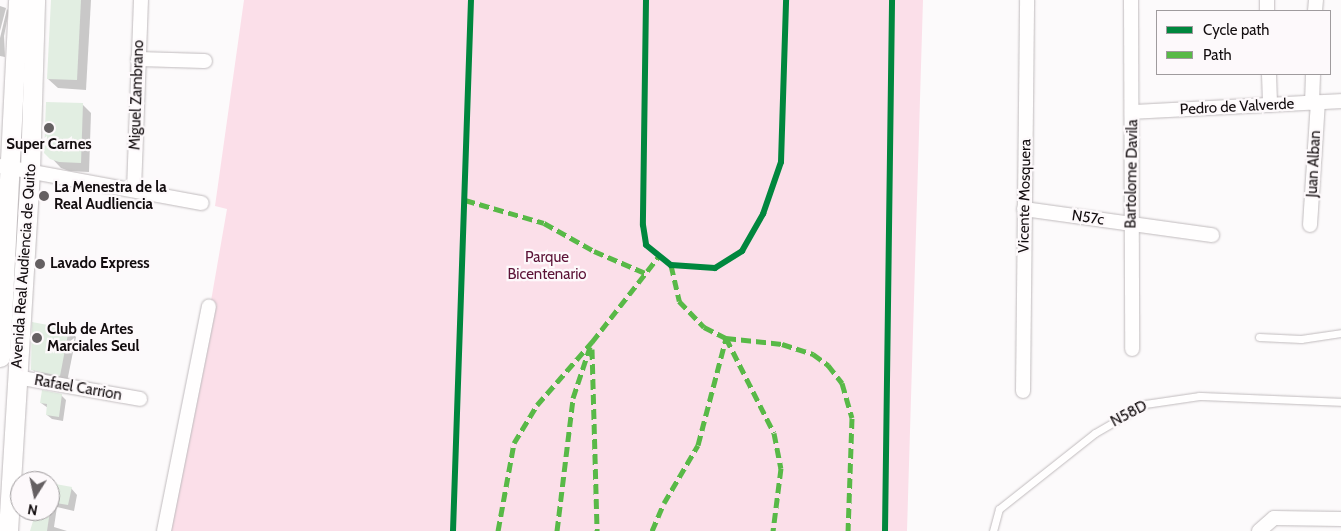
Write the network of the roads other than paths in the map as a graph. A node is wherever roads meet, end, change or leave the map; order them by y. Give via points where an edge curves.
1 (18, 0) edge
2 (35, 0) edge
3 (141, 0) edge
4 (1027, 0) edge
5 (1131, 0) edge
6 (138, 59) junction
7 (205, 61) dead end
8 (1269, 75) edge
9 (1313, 75) edge
10 (1341, 101) edge
11 (1315, 102) junction
12 (1270, 105) junction
13 (1132, 112) junction
14 (5, 167) edge
15 (30, 171) junction
16 (134, 190) junction
17 (202, 203) dead end
18 (1024, 209) junction
19 (1131, 225) junction
20 (1310, 225) dead end
21 (1212, 235) dead end
22 (1, 300) edge
23 (209, 306) dead end
24 (1341, 333) edge
25 (1259, 337) dead end
26 (1132, 349) dead end
27 (0, 357) edge
28 (17, 377) junction
29 (1023, 391) dead end
30 (140, 399) dead end
31 (1341, 402) edge
32 (1341, 519) edge
33 (8, 531) edge
34 (164, 531) edge
35 (993, 531) edge
36 (1259, 531) edge

1 - 14 main road, Avenida Real Audiencia de Quito
2 - 15 main road, Avenida Real Audiencia de Quito
3 - 6 street, Miguel Zambrano
4 - 18 street, Vicente Mosquera
5 - 13 street, Bartolome Davila
6 - 7 street
6 - 16 street, Miguel Zambrano
8 - 12 street
9 - 11 street, Juan Alban
10 - 11 street, Pedro de Valverde
11 - 12 street, Pedro de Valverde
11 - 20 street, Juan Alban
12 - 13 street, Pedro de Valverde
13 - 19 street, Bartolome Davila
14 - 15 street
14 - 22 main road, Avenida Real Audiencia de Quito
15 - 16 street
15 - 28 main road, Avenida Real Audiencia de Quito
16 - 17 street
18 - 19 street, N57c
18 - 29 street, Vicente Mosquera
19 - 21 street, N57c
19 - 26 street, Bartolome Davila
22 - 27 main road, Avenida Real Audiencia de Quito
23 - 34 street
24 - 25 lane via 1301,339
28 - 30 street, Rafael Carrion
28 - 33 main road, Avenida Real Audiencia de Quito
31 - 35 lane, N58D via 1199,396 1144,404 1094,433 999,509
32 - 36 street via 1274,518

